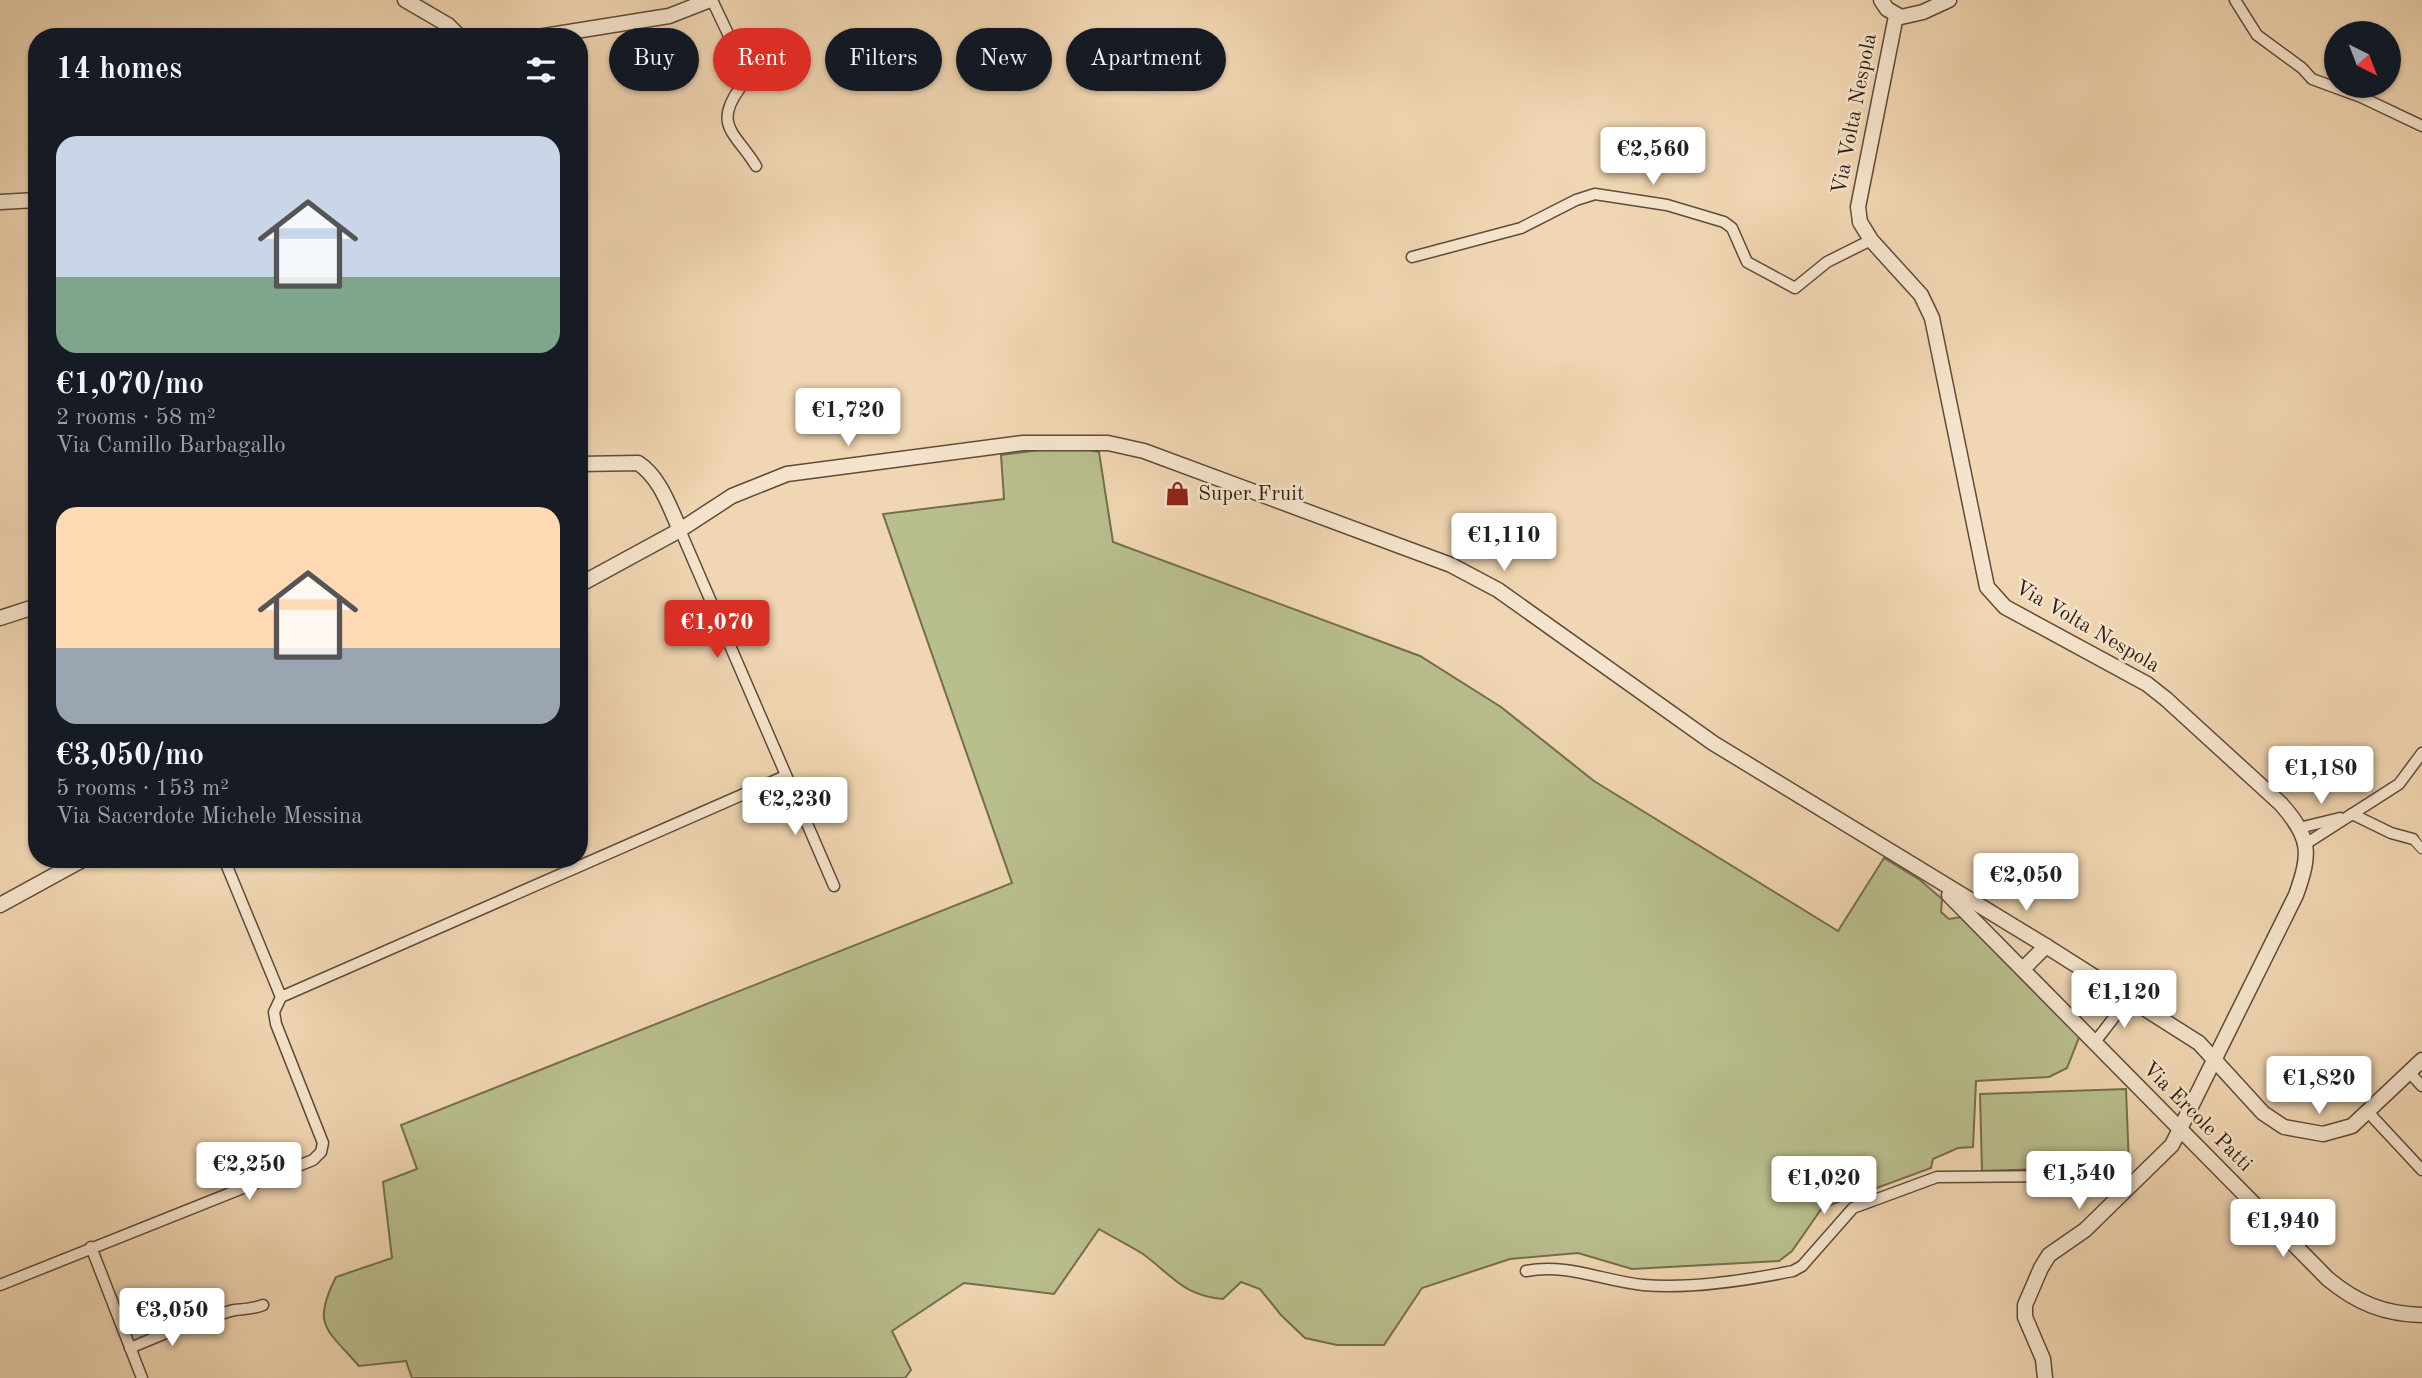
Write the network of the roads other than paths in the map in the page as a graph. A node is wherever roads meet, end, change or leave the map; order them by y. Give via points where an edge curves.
1 (405, 0) edge
2 (711, 0) edge
3 (1881, 0) edge
4 (1949, 0) edge
5 (2235, 0) edge
6 (1896, 16) junction
7 (451, 28) edge
8 (588, 29) edge
9 (2422, 125) edge
10 (756, 166) dead end
11 (28, 200) edge
12 (0, 202) edge
13 (1871, 240) junction
14 (1412, 257) dead end
15 (588, 464) edge
16 (680, 530) junction
17 (588, 580) edge
18 (28, 609) edge
19 (0, 618) edge
20 (2422, 753) edge
21 (785, 776) junction
22 (2351, 815) junction
23 (2299, 828) junction
24 (2413, 839) joint
25 (2307, 843) junction
26 (2422, 849) edge
27 (1904, 859) junction
28 (588, 862) edge
29 (68, 868) edge
30 (228, 868) edge
31 (575, 868) edge
32 (834, 886) dead end
33 (0, 905) edge
34 (2046, 946) junction
35 (2023, 969) junction
36 (281, 997) junction
37 (2129, 998) junction
38 (2095, 1042) junction
39 (2215, 1060) junction
40 (2422, 1060) edge
41 (2409, 1072) junction
42 (2422, 1086) edge
43 (2368, 1112) junction
44 (2181, 1131) junction
45 (2422, 1170) edge
46 (2124, 1191) junction
47 (91, 1247) junction
48 (1526, 1271) dead end
49 (0, 1285) edge
50 (263, 1305) dead end
51 (2422, 1315) edge
52 (130, 1348) junction
53 (142, 1378) edge
54 (2045, 1378) edge

1 - 7 street
2 - 8 street via 669,16
2 - 10 street via 730,38 740,88 727,109 728,131
3 - 6 street
4 - 6 street via 1909,17
5 - 9 street via 2257,35 2312,79
6 - 13 street, Via Volta Nespola via 1859,191 1860,222
11 - 12 street
13 - 14 street via 1827,262 1795,288 1747,262 1732,228 1724,222 1667,205 1595,194 1521,228
13 - 23 street, Via Volta Nespola via 1921,295 1932,318 1981,568 1994,598 2156,691 2281,804
15 - 16 street via 638,463 646,467
16 - 17 street
16 - 21 street
16 - 27 street via 732,496 787,474 1023,443 1108,443 1144,452 1451,565 1498,590 1713,743
18 - 19 street
20 - 22 street via 2399,784
21 - 28 street
21 - 32 street
22 - 23 street
22 - 24 street
22 - 25 street
23 - 25 street, Via Volta Nespola
24 - 26 street
25 - 39 street via 2306,866 2296,895
27 - 34 street
27 - 35 street, Via Ercole Patti via 1956,900
29 - 33 street
30 - 36 street
31 - 36 street
34 - 35 street
34 - 37 street
35 - 38 street, Via Ercole Patti
36 - 47 street via 274,1012 276,1024 323,1143 321,1152 313,1160
37 - 38 street
37 - 39 street via 2199,1043
38 - 44 street, Via Ercole Patti
39 - 43 street via 2263,1112 2284,1127 2335,1132 2352,1126
39 - 44 street
40 - 41 street
41 - 42 street
41 - 43 street
43 - 45 street
44 - 46 street
44 - 51 street, Via Ercole Patti via 2349,1297 2375,1309
46 - 48 street via 2074,1176 1937,1177 1853,1208 1793,1271 1663,1285 1626,1283 1561,1269
46 - 54 street via 2085,1230 2049,1255 2025,1305
47 - 49 street
47 - 52 street
50 - 52 street via 202,1318
52 - 53 street

